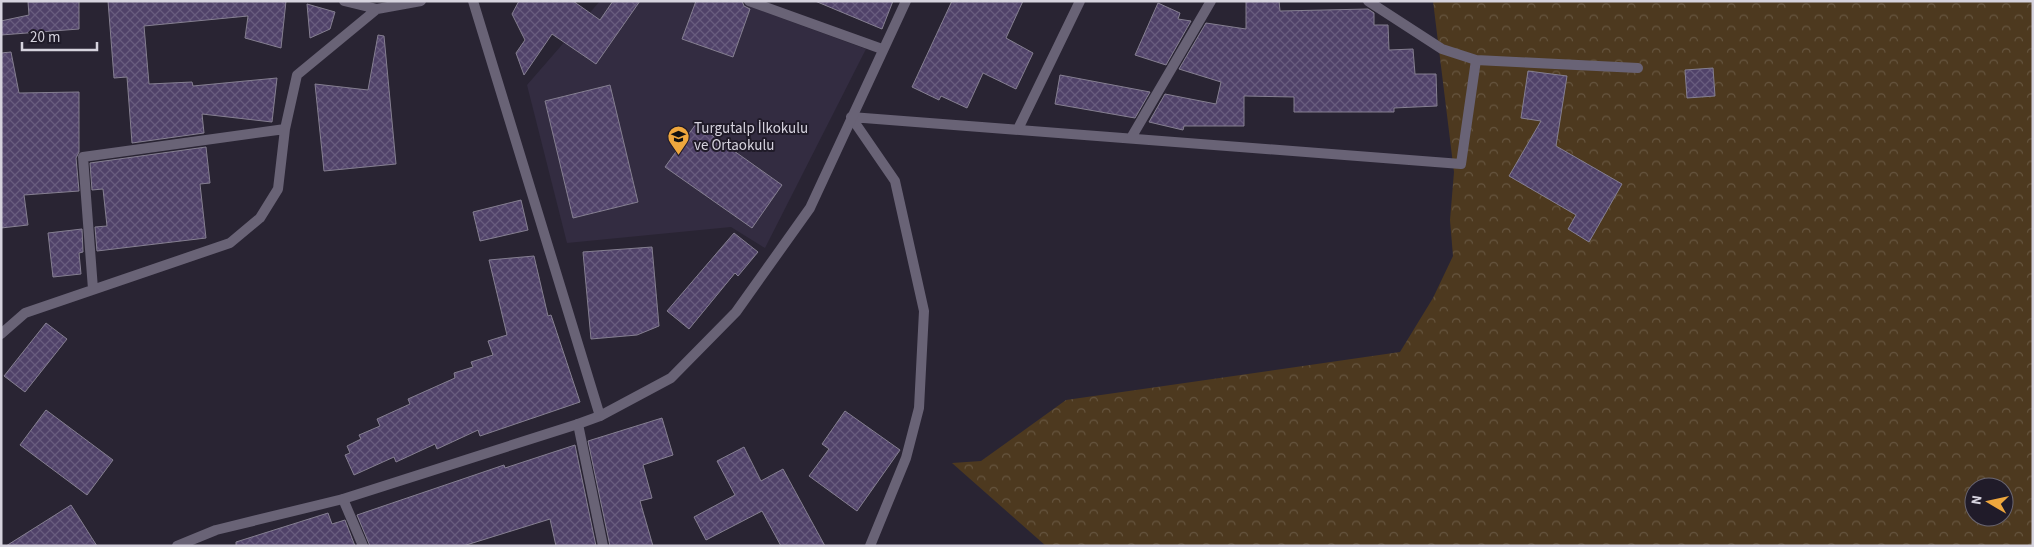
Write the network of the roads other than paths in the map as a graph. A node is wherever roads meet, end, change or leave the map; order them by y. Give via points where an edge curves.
1 (344, 1) edge
2 (422, 1) edge
3 (473, 1) edge
4 (749, 1) edge
5 (906, 1) edge
6 (1080, 1) edge
7 (1211, 1) edge
8 (1368, 1) edge
9 (377, 10) junction
10 (882, 49) junction
11 (1476, 60) junction
12 (1638, 68) dead end
13 (852, 116) junction
14 (285, 129) junction
15 (1018, 129) junction
16 (1131, 138) junction
17 (93, 289) junction
18 (1, 334) edge
19 (600, 416) junction
20 (578, 424) junction
21 (343, 499) junction
22 (177, 546) edge
23 (363, 546) edge
24 (603, 546) edge
25 (870, 546) edge

1 - 9 street
2 - 9 street
3 - 19 street
4 - 10 street
5 - 10 street
6 - 15 street
7 - 16 street
8 - 11 street via 1442,49
9 - 14 street via 297,75
10 - 13 street
11 - 12 street
11 - 16 street via 1461,164
13 - 15 street
13 - 19 street via 810,208 736,312 671,378
13 - 25 street via 895,181 924,311 919,408 906,458
14 - 17 street via 278,189 260,218 230,243
14 - 17 street via 83,156
15 - 16 street
17 - 18 street via 25,313
19 - 20 street
20 - 21 street
20 - 24 street
21 - 22 street via 216,530
21 - 23 street

